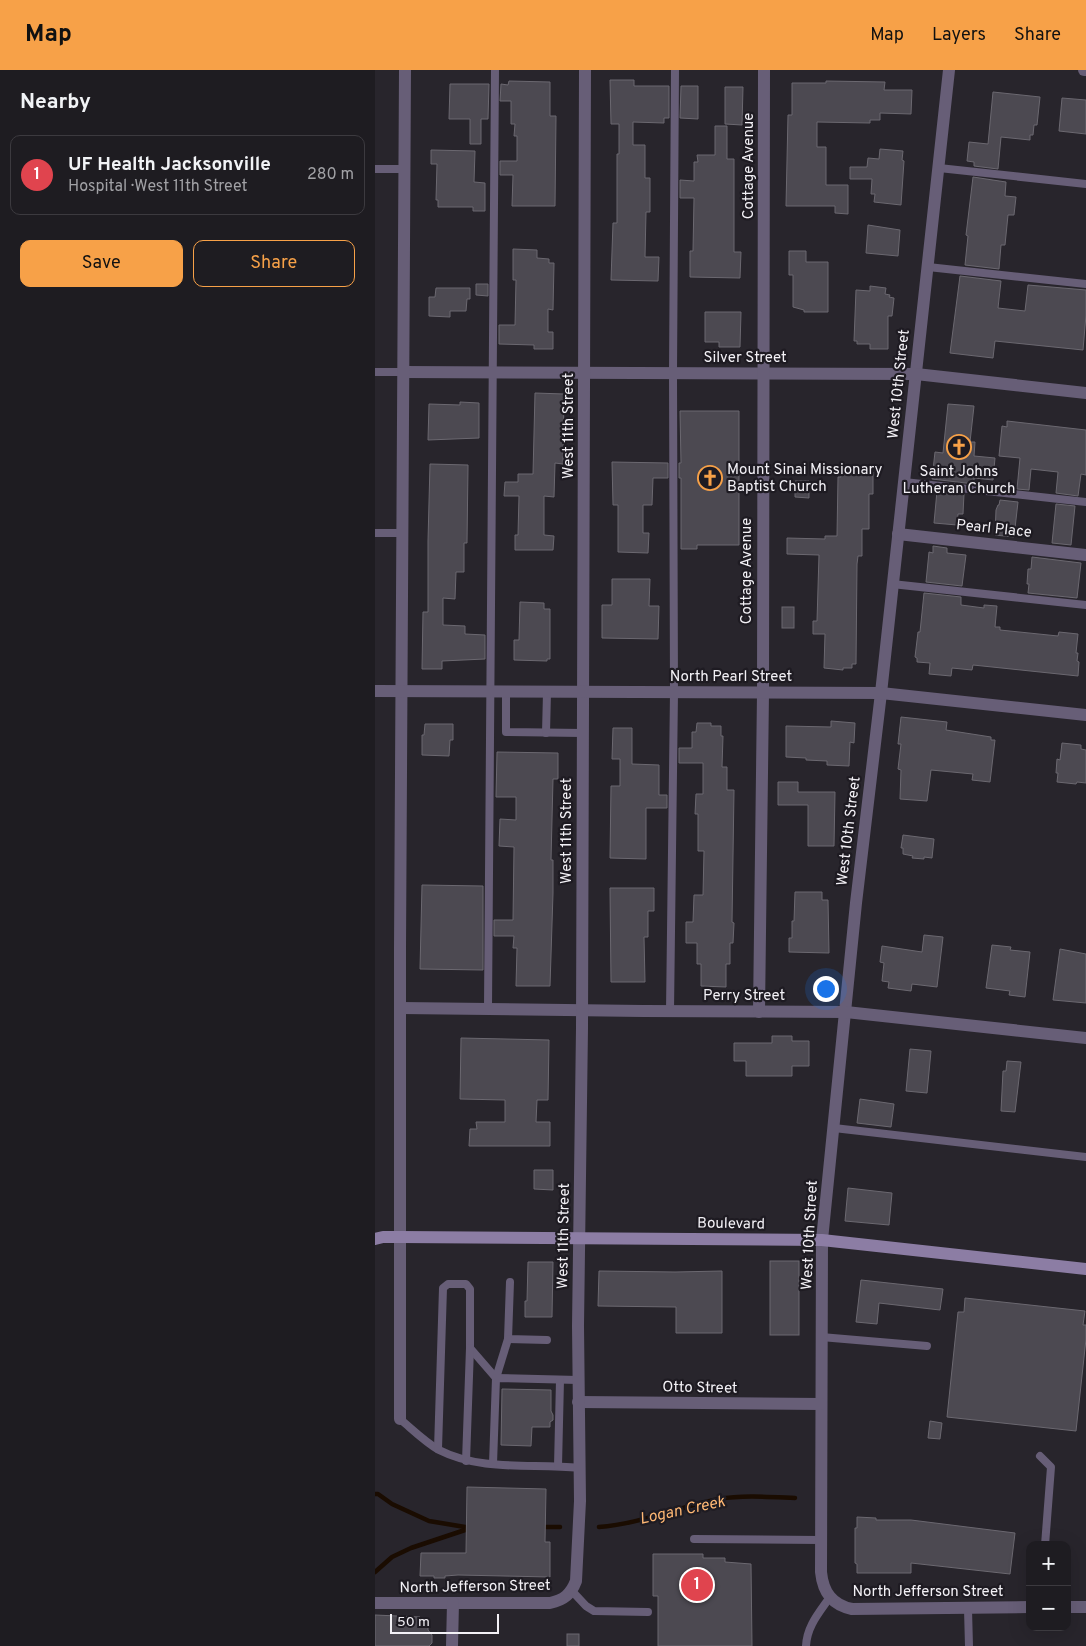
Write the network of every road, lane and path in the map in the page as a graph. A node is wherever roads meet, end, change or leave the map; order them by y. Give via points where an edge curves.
1 (405, 70) edge
2 (495, 70) edge
3 (585, 70) edge
4 (675, 70) edge
5 (764, 70) edge
6 (949, 70) edge
7 (939, 168) junction
8 (375, 169) edge
9 (404, 169) junction
10 (1086, 184) edge
11 (928, 267) junction
12 (1086, 284) edge
13 (375, 372) edge
14 (403, 372) junction
15 (494, 372) junction
16 (584, 372) junction
17 (673, 373) junction
18 (763, 373) junction
19 (916, 374) junction
20 (1086, 393) edge
21 (904, 482) junction
22 (1086, 502) edge
23 (375, 533) edge
24 (402, 533) junction
25 (898, 534) junction
26 (1086, 555) edge
27 (892, 584) junction
28 (1086, 605) edge
29 (375, 691) edge
30 (401, 691) junction
31 (492, 691) junction
32 (506, 691) junction
33 (547, 692) junction
34 (583, 692) junction
35 (674, 692) junction
36 (763, 693) junction
37 (881, 693) junction
38 (1086, 715) edge
39 (546, 733) junction
40 (582, 733) junction
41 (401, 1008) junction
42 (489, 1008) junction
43 (582, 1010) junction
44 (670, 1011) junction
45 (759, 1012) junction
46 (846, 1012) junction
47 (1086, 1038) edge
48 (834, 1128) junction
49 (1086, 1157) edge
50 (399, 1237) junction
51 (579, 1238) junction
52 (375, 1239) edge
53 (822, 1240) junction
54 (1086, 1269) edge
55 (510, 1282) dead end
56 (821, 1337) junction
57 (509, 1339) junction
58 (547, 1340) dead end
59 (927, 1346) dead end
60 (470, 1348) junction
61 (496, 1378) junction
62 (559, 1380) junction
63 (578, 1380) junction
64 (578, 1402) junction
65 (821, 1404) junction
66 (400, 1419) joint
67 (438, 1449) junction
68 (1040, 1456) dead end
69 (466, 1461) junction
70 (493, 1464) junction
71 (558, 1466) junction
72 (579, 1468) junction
73 (694, 1539) dead end
74 (820, 1540) junction
75 (1045, 1541) edge
76 (572, 1591) junction
77 (830, 1597) junction
78 (375, 1603) edge
79 (453, 1603) junction
80 (1026, 1607) edge
81 (1071, 1607) edge
82 (1086, 1607) edge
83 (968, 1609) junction
84 (648, 1612) dead end
85 (452, 1646) edge
86 (806, 1646) edge
87 (969, 1646) edge

1 - 9 street
2 - 15 lane
3 - 16 street, West 11th Street
4 - 17 lane
5 - 18 street, Cottage Avenue
6 - 7 street, West 10th Street
7 - 10 lane
7 - 11 street, West 10th Street
8 - 9 lane
9 - 14 street
11 - 12 lane
11 - 19 street, West 10th Street
13 - 14 lane
14 - 15 street, Silver Street
14 - 24 street
15 - 16 street, Silver Street
15 - 31 lane
16 - 17 street, Silver Street
16 - 34 street, West 11th Street
17 - 18 street, Silver Street
17 - 35 lane
18 - 19 street, Silver Street
18 - 36 street, Cottage Avenue
19 - 20 street, Silver Street
19 - 21 street, West 10th Street
21 - 22 lane
21 - 25 street, West 10th Street
23 - 24 lane
24 - 30 street
25 - 26 street, Pearl Place
25 - 27 street, West 10th Street
27 - 28 lane
27 - 37 street, West 10th Street
29 - 30 street, North Pearl Street
30 - 31 street, North Pearl Street
30 - 41 street
31 - 32 street, North Pearl Street
31 - 42 lane
32 - 33 street, North Pearl Street
32 - 39 lane via 506,732
33 - 34 street, North Pearl Street
33 - 39 lane
34 - 35 street, North Pearl Street
34 - 40 street, West 11th Street
35 - 36 street, North Pearl Street
35 - 44 lane
36 - 37 street, North Pearl Street
36 - 45 street, Cottage Avenue
37 - 38 street, North Pearl Street
37 - 46 street, West 10th Street
39 - 40 lane
40 - 43 street, West 11th Street
41 - 42 street, Perry Street
41 - 50 street
42 - 43 street, Perry Street
43 - 44 street, Perry Street
43 - 51 street, West 11th Street
44 - 45 street, Perry Street
45 - 46 street, Perry Street
46 - 47 street, Perry Street
46 - 48 street, West 10th Street
48 - 49 lane
48 - 53 street, West 10th Street
50 - 51 main road, Boulevard
50 - 52 main road, Boulevard
50 - 66 street
51 - 53 main road, Boulevard
51 - 63 street, West 11th Street
53 - 54 main road, Boulevard
53 - 56 street, West 10th Street
55 - 57 lane
56 - 59 lane
56 - 65 street, West 10th Street
57 - 58 lane
57 - 61 lane
60 - 61 lane
60 - 67 lane via 470,1289 466,1284 448,1284 443,1288
60 - 69 lane
61 - 62 lane
61 - 70 lane
62 - 63 lane
62 - 71 lane
63 - 64 street, West 11th Street
64 - 65 street, Otto Street
64 - 72 street, West 11th Street
65 - 74 street, West 10th Street
66 - 67 lane
67 - 69 lane
68 - 75 lane via 1051,1467
69 - 70 lane
70 - 71 lane
71 - 72 lane
72 - 76 street, West 11th Street via 578,1569
73 - 74 lane
74 - 77 street, West 10th Street via 822,1582
76 - 79 street, North Jefferson Street via 550,1603
76 - 84 lane via 595,1611
77 - 83 street, North Jefferson Street via 836,1603 852,1608
77 - 86 lane via 807,1632
78 - 79 street, North Jefferson Street
79 - 85 street
80 - 83 street, North Jefferson Street
81 - 82 street
83 - 87 lane

